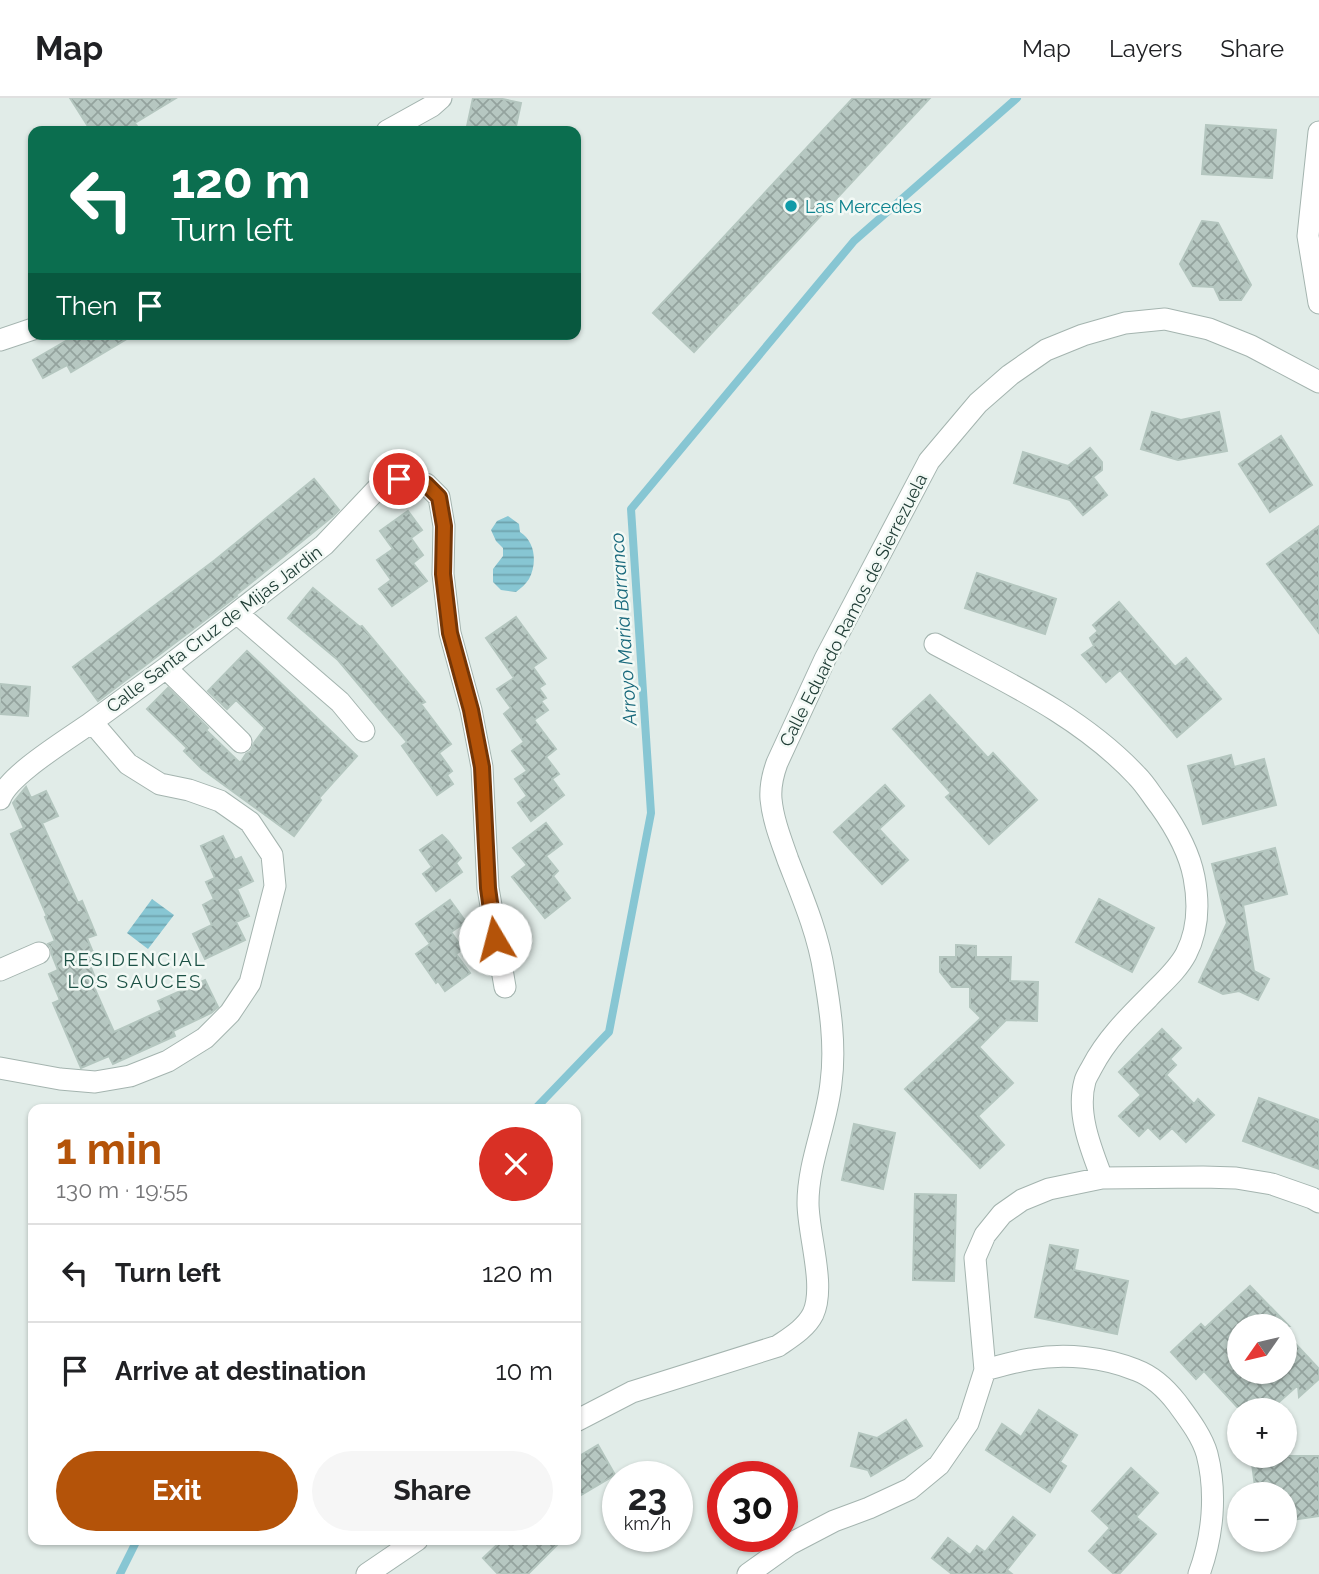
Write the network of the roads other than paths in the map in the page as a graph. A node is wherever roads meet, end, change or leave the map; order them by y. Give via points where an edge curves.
1 (441, 98) edge
2 (396, 126) edge
3 (1319, 132) edge
4 (1319, 303) edge
5 (28, 331) edge
6 (0, 340) edge
7 (1319, 382) edge
8 (238, 614) junction
9 (935, 644) dead end
10 (166, 668) junction
11 (92, 722) junction
12 (364, 731) dead end
13 (241, 742) dead end
14 (0, 799) edge
15 (39, 953) dead end
16 (0, 970) edge
17 (505, 987) dead end
18 (0, 1068) edge
19 (1102, 1178) junction
20 (1319, 1202) edge
21 (985, 1370) junction
22 (581, 1418) edge
23 (410, 1545) edge
24 (367, 1574) edge
25 (748, 1574) edge
26 (1199, 1574) edge

1 - 2 street
3 - 4 street via 1308,236
5 - 6 street
7 - 22 street, Calle Eduardo Ramos de Sierrezuela via 1209,329 1165,319 1125,323 1046,350 1010,375 978,403 929,461 825,659 772,778 776,826 824,968 831,1033 831,1083 808,1204 818,1291 813,1314 778,1346 632,1392
8 - 10 street, Calle Santa Cruz de Mijas Jardin
8 - 12 street via 340,702
8 - 17 street, Calle Santa Cruz de Mijas Jardin via 324,545 377,489 399,479 426,484 439,497 450,633 482,767 488,888
9 - 19 street via 1052,707 1113,753 1165,813 1192,868 1198,900 1196,928 1186,954 1116,1031 1085,1081 1082,1110
10 - 11 street, Calle Santa Cruz de Mijas Jardin
10 - 13 street
11 - 14 street, Calle Santa Cruz de Mijas Jardin via 22,773
11 - 18 street via 128,764 160,784 220,801 250,822 272,855 275,886 250,983 230,1013 205,1038 168,1061 130,1076 95,1082
15 - 16 street
19 - 20 street via 1236,1178 1272,1184
19 - 21 street via 1049,1189 1023,1200 1002,1214 985,1235 975,1258
21 - 25 street via 968,1423 939,1465 910,1489 790,1544
21 - 26 street via 1069,1356 1139,1370 1168,1391 1206,1451 1213,1491 1211,1530
23 - 24 street

